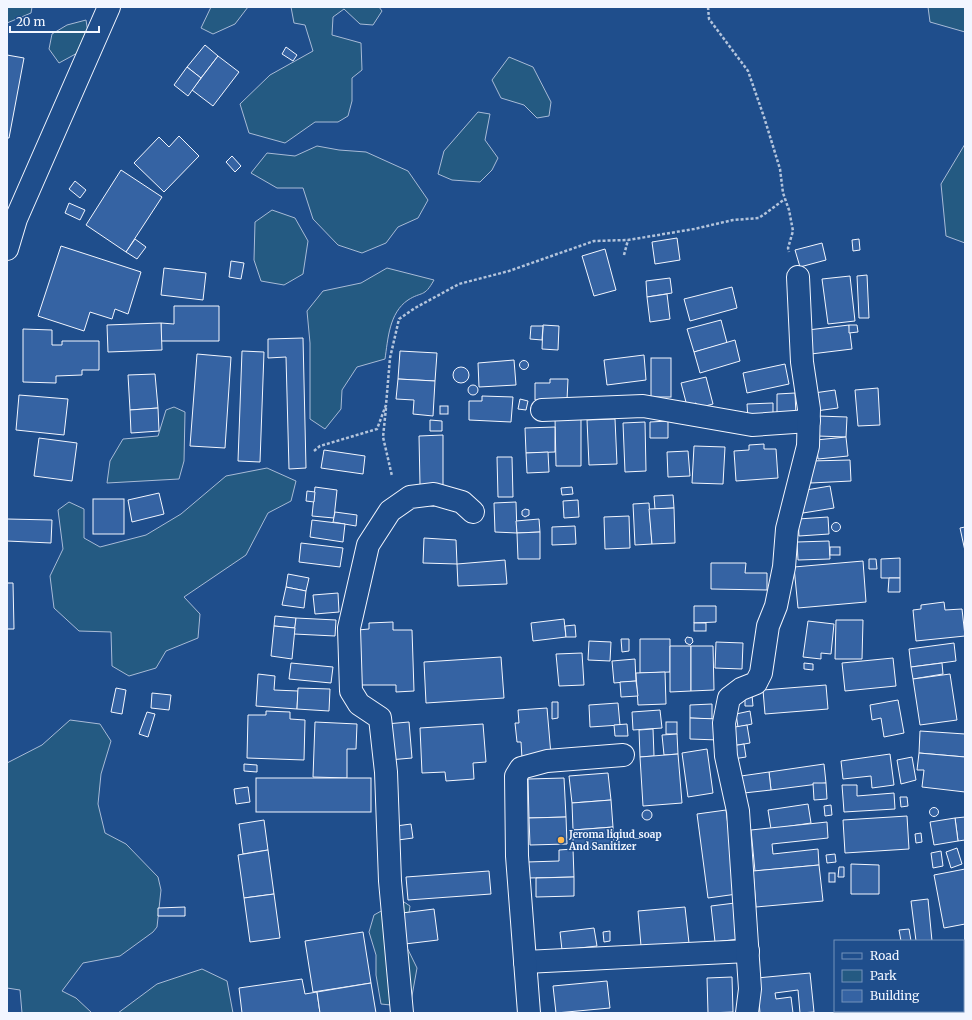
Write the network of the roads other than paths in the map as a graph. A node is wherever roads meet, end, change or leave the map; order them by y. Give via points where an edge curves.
1 (109, 7) edge
2 (12, 218) edge
3 (7, 249) edge
4 (798, 277) road end
5 (542, 410) dead end
6 (809, 421) junction
7 (473, 512) dead end
8 (623, 755) dead end
9 (748, 951) junction
10 (525, 962) junction
11 (402, 1013) edge
12 (529, 1013) edge
13 (748, 1013) edge

1 - 2 street
2 - 3 street
4 - 6 street via 802,362
5 - 6 street via 643,406 752,425
6 - 9 street via 808,446 787,529 784,568 776,606 768,626 761,673 756,683 741,689 729,698 724,722 726,756 738,811
7 - 11 street via 462,502 434,494 410,497 390,511 368,545 349,628 351,691 359,704 380,718 386,772 390,881
8 - 10 street via 547,761 521,768 516,776 517,856
9 - 10 street
9 - 13 street
10 - 12 street

